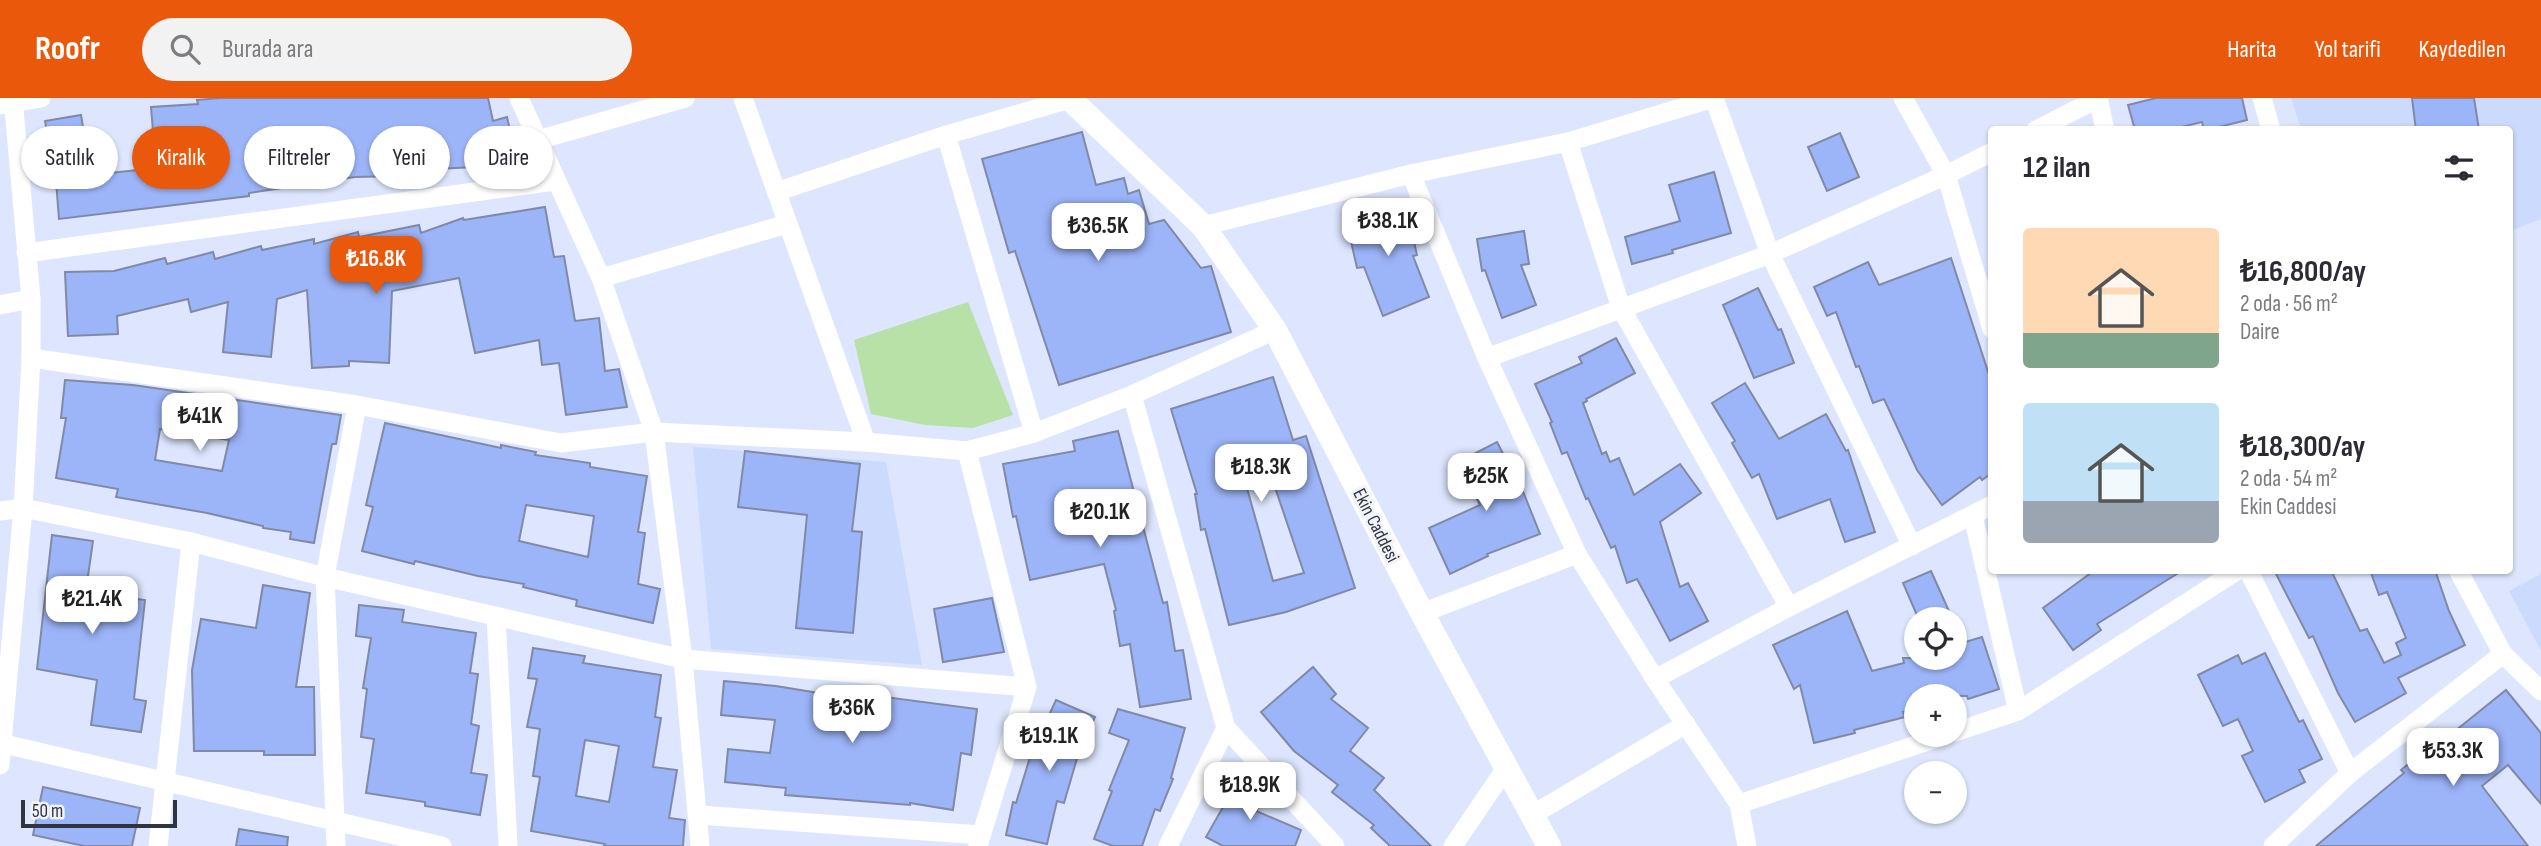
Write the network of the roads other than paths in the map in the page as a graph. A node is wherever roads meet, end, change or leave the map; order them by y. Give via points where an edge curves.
1 (41, 98) edge
2 (519, 98) edge
3 (685, 98) edge
4 (743, 98) edge
5 (1069, 98) edge
6 (1714, 98) edge
7 (1903, 98) edge
8 (2098, 98) edge
9 (2262, 98) edge
10 (9, 102) edge
11 (532, 126) edge
12 (2044, 126) edge
13 (2104, 126) edge
14 (2270, 126) edge
15 (946, 135) junction
16 (553, 136) edge
17 (1568, 142) junction
18 (1988, 154) edge
19 (1411, 174) junction
20 (1945, 175) junction
21 (553, 176) edge
22 (555, 181) junction
23 (776, 192) junction
24 (787, 224) junction
25 (1203, 226) junction
26 (26, 253) junction
27 (1770, 254) junction
28 (601, 278) junction
29 (31, 299) junction
30 (0, 305) edge
31 (1621, 308) junction
32 (1988, 316) edge
33 (1275, 330) junction
34 (31, 358) junction
35 (1487, 358) junction
36 (1132, 395) junction
37 (357, 405) junction
38 (654, 432) junction
39 (1034, 433) junction
40 (866, 442) junction
41 (967, 451) junction
42 (1988, 507) edge
43 (23, 508) junction
44 (0, 511) edge
45 (1973, 516) junction
46 (191, 542) junction
47 (1912, 547) junction
48 (1577, 554) junction
49 (2232, 574) edge
50 (2250, 574) edge
51 (2460, 574) edge
52 (325, 577) junction
53 (1789, 607) junction
54 (1422, 613) junction
55 (496, 615) junction
56 (2503, 654) junction
57 (684, 659) junction
58 (1655, 679) junction
59 (1027, 687) junction
60 (2541, 691) edge
61 (2018, 711) junction
62 (1686, 723) junction
63 (1226, 728) junction
64 (1967, 728) edge
65 (1, 743) edge
66 (1910, 747) edge
67 (0, 765) edge
68 (1506, 768) junction
69 (2350, 773) junction
70 (165, 779) junction
71 (1738, 804) junction
72 (699, 815) junction
73 (1532, 815) junction
74 (336, 822) junction
75 (980, 840) edge
76 (158, 846) edge
77 (336, 846) edge
78 (442, 846) edge
79 (508, 846) edge
80 (700, 846) edge
81 (1168, 846) edge
82 (1335, 846) edge
83 (1453, 846) edge
84 (1549, 846) edge
85 (1746, 846) edge
86 (2273, 846) edge

1 - 10 street
2 - 11 street
3 - 16 street
4 - 23 street
5 - 15 street
5 - 25 street, Ekin Caddesi
6 - 17 street
6 - 27 street
7 - 20 street
8 - 12 street
8 - 13 street
9 - 14 street
10 - 26 street
15 - 23 street
15 - 39 street
17 - 19 street
17 - 31 street
18 - 20 street
19 - 25 street
19 - 35 street
20 - 27 street
20 - 32 street
21 - 22 street
22 - 26 street
22 - 28 street
23 - 24 street
24 - 28 street
24 - 40 street
25 - 33 street, Ekin Caddesi
26 - 29 street
27 - 31 street
27 - 47 street
28 - 38 street
29 - 30 street
29 - 34 street
31 - 35 street
31 - 53 street
33 - 36 street
33 - 54 street, Ekin Caddesi
34 - 37 street
34 - 43 street
35 - 48 street
36 - 39 street
36 - 63 street
37 - 38 street via 562,443
37 - 52 street
38 - 40 street
38 - 57 street
39 - 41 street
40 - 41 street
41 - 59 street
42 - 45 street
43 - 44 street
43 - 46 street
43 - 65 street
45 - 47 street
45 - 61 street
46 - 52 street
46 - 70 street
47 - 53 street
48 - 54 street
48 - 58 street
49 - 61 street
50 - 69 street
51 - 56 street
52 - 55 street
52 - 74 street
53 - 58 street
54 - 68 street, Ekin Caddesi
55 - 57 street
55 - 79 street
56 - 60 street
56 - 69 street
57 - 59 street
57 - 72 street
58 - 62 street
59 - 75 street
61 - 64 street
62 - 71 street
62 - 73 street
63 - 81 street
63 - 82 street
65 - 67 street
65 - 70 street
66 - 71 street
68 - 73 street, Ekin Caddesi
68 - 83 street
69 - 86 street
70 - 74 street
70 - 76 street
71 - 85 street
72 - 75 street
72 - 80 street
73 - 84 street, Ekin Caddesi
74 - 77 street
74 - 78 street

